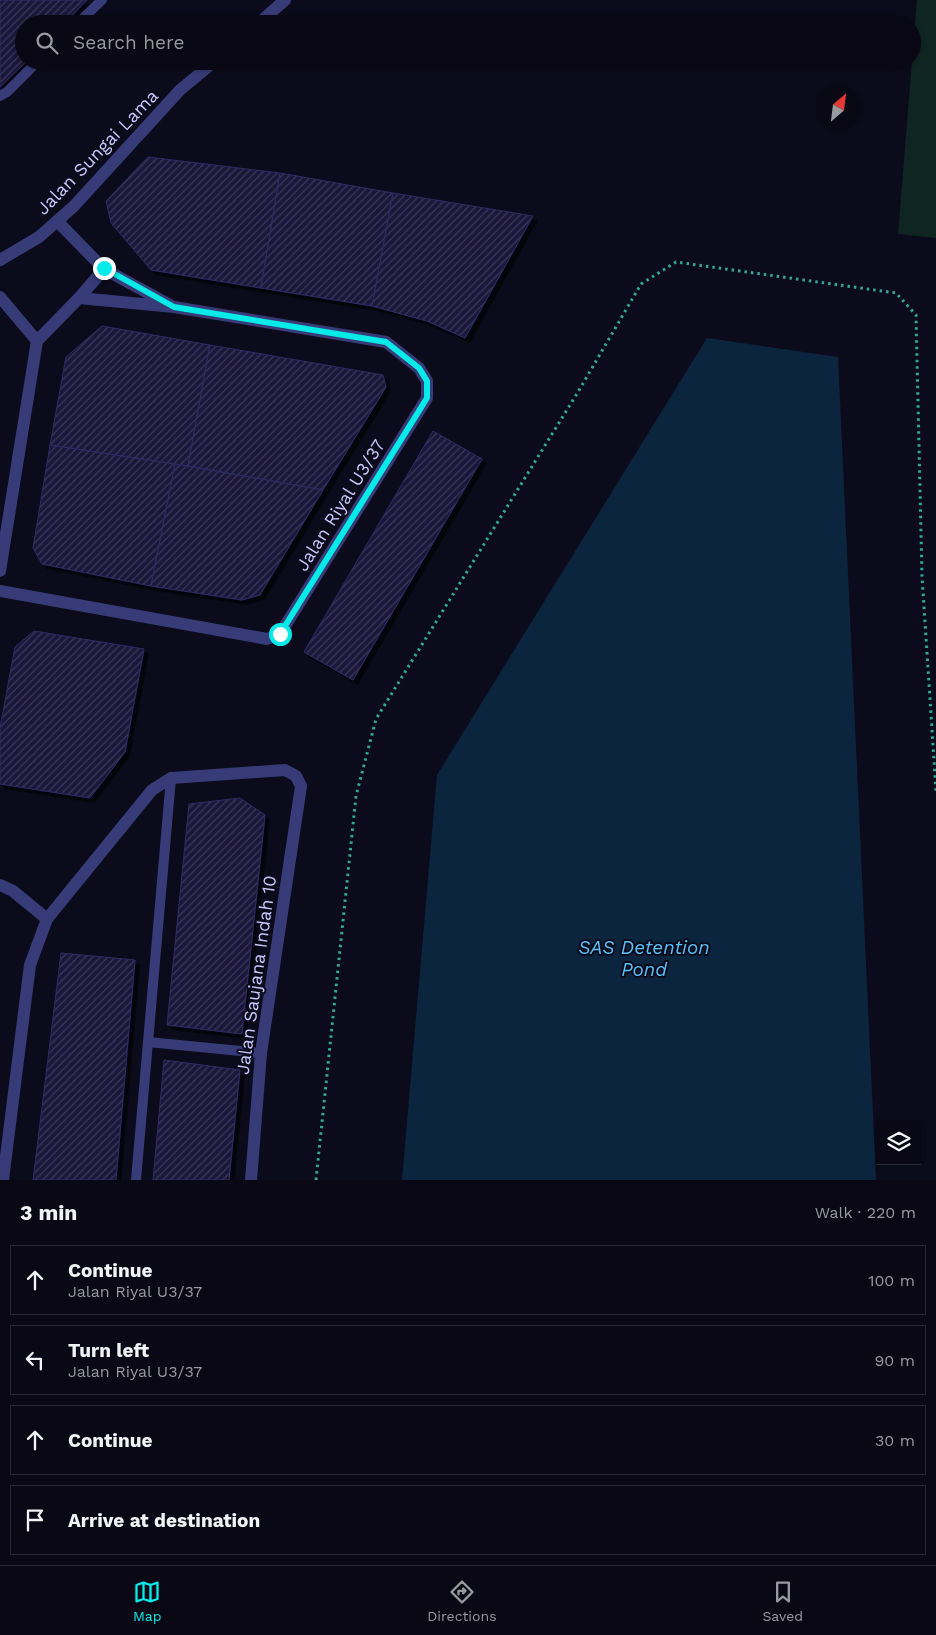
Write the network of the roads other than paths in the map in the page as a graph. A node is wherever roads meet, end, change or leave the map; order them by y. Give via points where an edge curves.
1 (102, 0) edge
2 (285, 0) edge
3 (86, 15) edge
4 (268, 15) edge
5 (29, 70) edge
6 (204, 70) edge
7 (0, 96) edge
8 (57, 221) junction
9 (0, 260) edge
10 (104, 268) junction
11 (0, 297) edge
12 (79, 298) junction
13 (174, 307) junction
14 (37, 341) junction
15 (0, 571) edge
16 (0, 591) edge
17 (171, 778) junction
18 (0, 885) edge
19 (47, 919) junction
20 (148, 1042) junction
21 (261, 1053) junction
22 (3, 1180) edge
23 (136, 1180) edge
24 (251, 1180) edge

1 - 3 lane
2 - 4 street
5 - 7 lane
6 - 8 street, Jalan Sungai Lama via 180,90
8 - 9 street, Jalan Sungai Lama via 39,237
8 - 10 street
10 - 12 street
10 - 13 street
11 - 14 street
12 - 13 street, Jalan Riyal U3/37
12 - 14 street
13 - 16 street, Jalan Riyal U3/37 via 386,342 419,368 427,381 427,398 280,634 267,639
14 - 15 street
17 - 19 street via 152,790
17 - 20 lane
17 - 21 street, Jalan Saujana Indah 10 via 285,770 296,776 300,786
18 - 19 street via 13,891
19 - 22 street via 30,965
20 - 21 lane
20 - 23 lane
21 - 24 street, Jalan Saujana Indah 10

